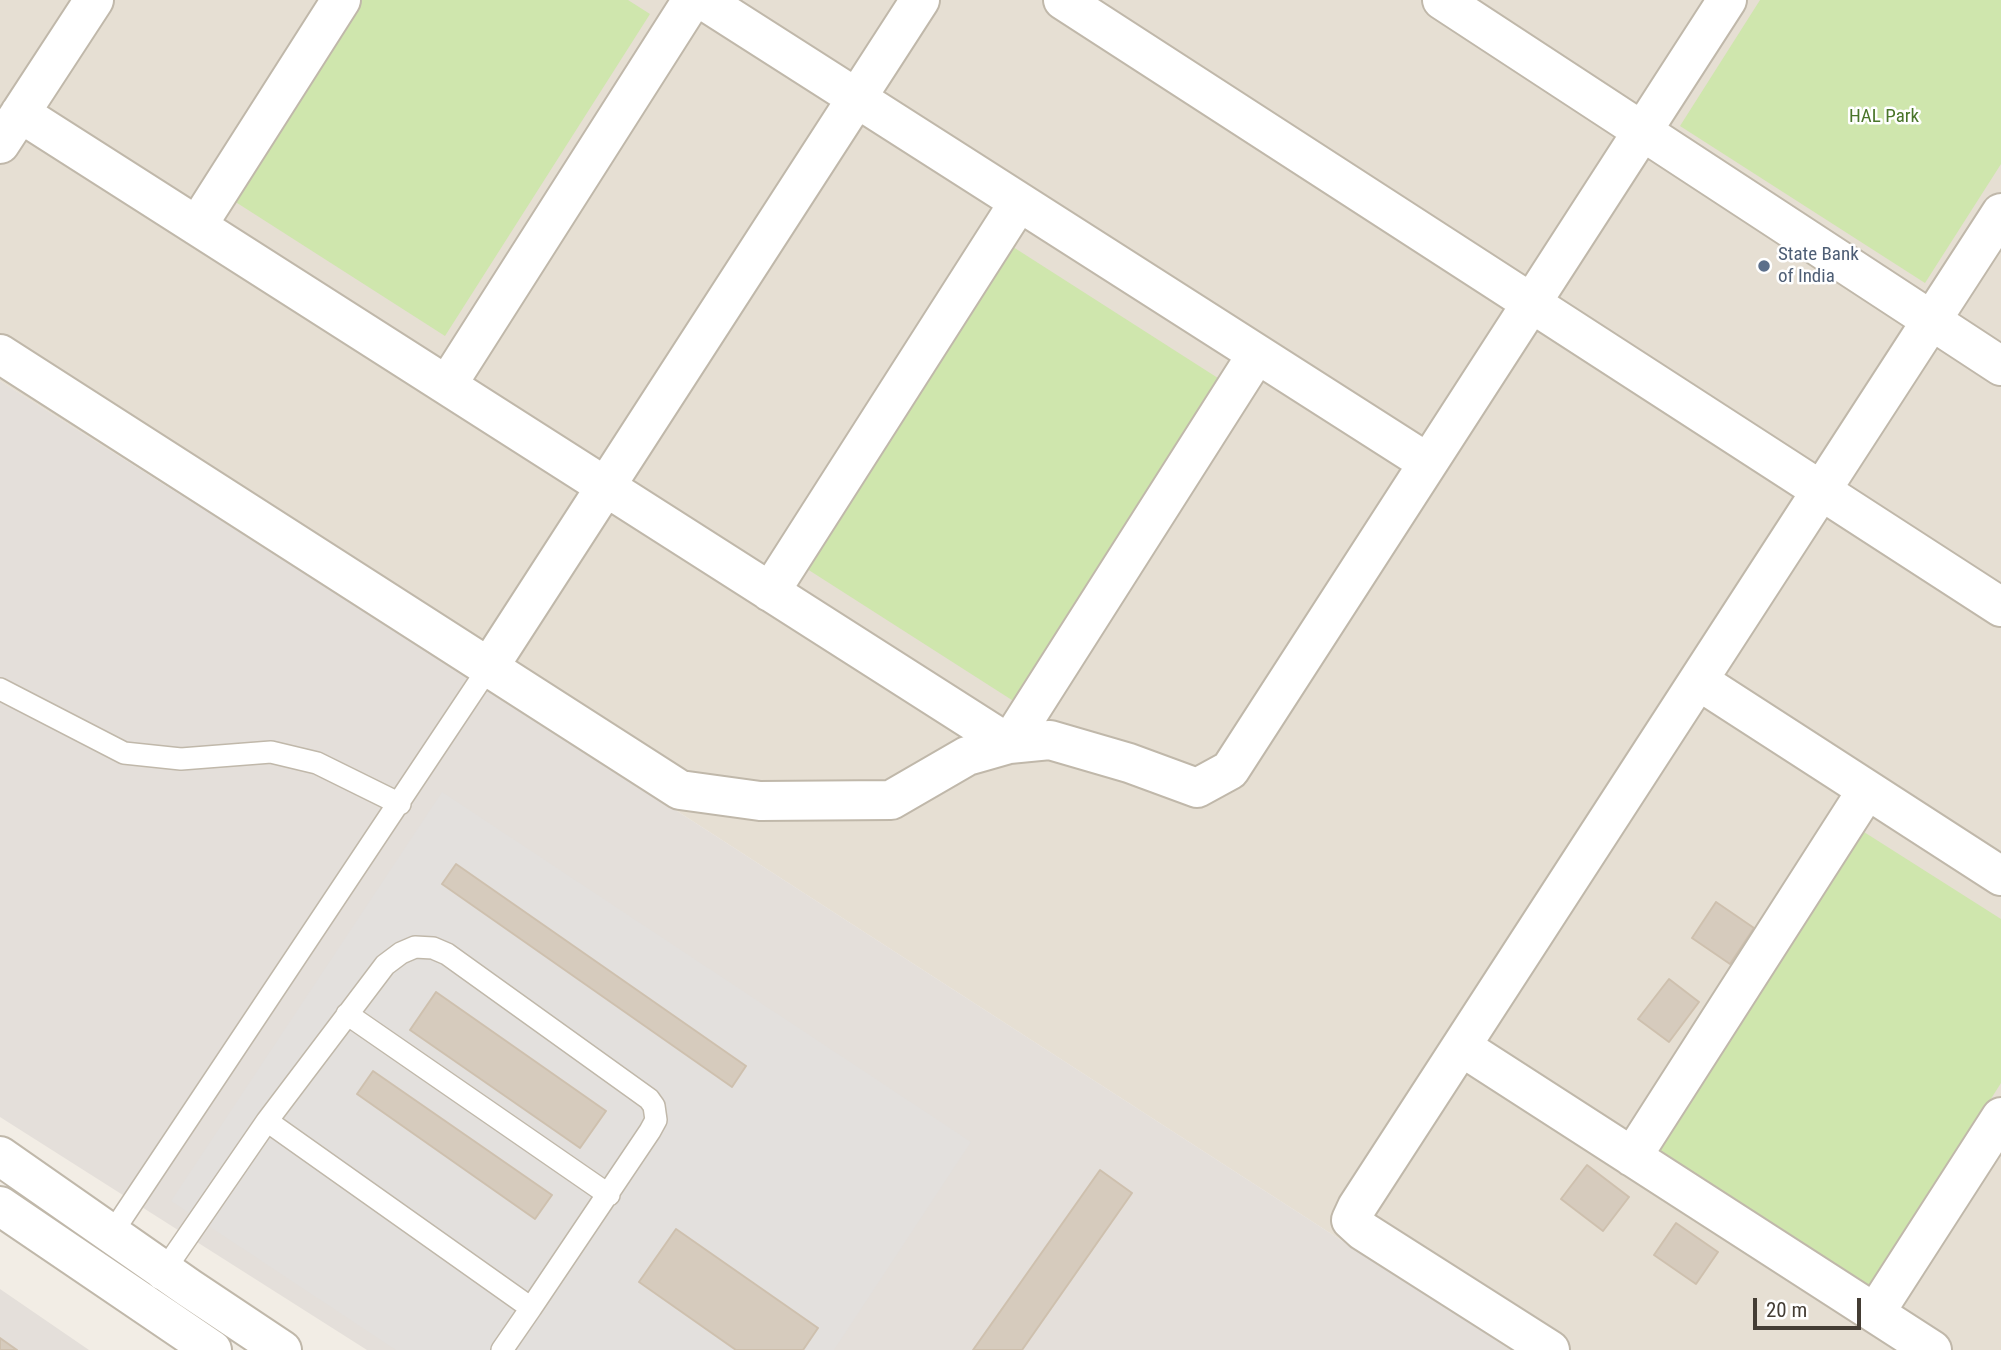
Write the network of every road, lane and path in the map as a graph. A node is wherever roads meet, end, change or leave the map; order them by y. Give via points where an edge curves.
1 (94, 0) edge
2 (341, 0) edge
3 (692, 0) edge
4 (703, 0) edge
5 (920, 0) edge
6 (1063, 0) edge
7 (1442, 0) edge
8 (1727, 0) edge
9 (856, 98) junction
10 (10, 128) edge
11 (1643, 131) junction
12 (1019, 202) junction
13 (2001, 213) edge
14 (197, 226) junction
15 (1532, 303) junction
16 (1931, 321) junction
17 (0, 354) edge
18 (1257, 354) junction
19 (2001, 366) edge
20 (447, 385) junction
21 (1428, 463) junction
22 (606, 486) junction
23 (1821, 491) junction
24 (770, 592) junction
25 (2001, 607) edge
26 (489, 667) junction
27 (1699, 681) junction
28 (0, 689) edge
29 (1009, 744) junction
30 (1867, 790) junction
31 (400, 804) junction
32 (2001, 876) edge
33 (347, 1014) junction
34 (1462, 1047) junction
35 (2001, 1117) edge
36 (267, 1121) junction
37 (0, 1156) edge
38 (1632, 1157) junction
39 (608, 1195) junction
40 (0, 1206) edge
41 (112, 1233) junction
42 (164, 1271) junction
43 (140, 1301) junction
44 (531, 1308) junction
45 (1875, 1313) junction
46 (212, 1350) edge
47 (282, 1350) edge
48 (502, 1350) edge
49 (1550, 1350) edge
50 (1932, 1350) edge

1 - 10 street
2 - 14 street
3 - 20 street
4 - 9 street
5 - 9 street
6 - 15 street
7 - 11 street
8 - 11 street
9 - 12 street
9 - 22 street
10 - 14 street
11 - 15 street
11 - 16 street
12 - 18 street
12 - 24 street
13 - 16 street
14 - 20 street
15 - 21 street
15 - 23 street
16 - 19 street
16 - 23 street
17 - 26 street
18 - 21 street
18 - 29 street
20 - 22 street
21 - 29 street via 1230,770 1197,788 1050,740
22 - 24 street
22 - 26 street
23 - 25 street
23 - 27 street
24 - 29 street
26 - 29 street via 680,790 760,801 891,800 967,756
26 - 31 lane
27 - 30 street
27 - 34 street
28 - 31 lane via 124,753 181,758 271,752 317,763
30 - 32 street
30 - 38 street
31 - 41 lane
33 - 36 lane
33 - 39 lane
33 - 39 lane via 385,965 401,953 433,947 447,954 654,1106 656,1120
34 - 38 street
34 - 49 street via 1351,1220
35 - 45 street
36 - 42 lane
36 - 44 lane
37 - 41 street
38 - 45 street
39 - 44 lane
40 - 43 street
41 - 42 street
42 - 43 lane
42 - 47 street
43 - 46 street
44 - 48 lane
45 - 50 street

